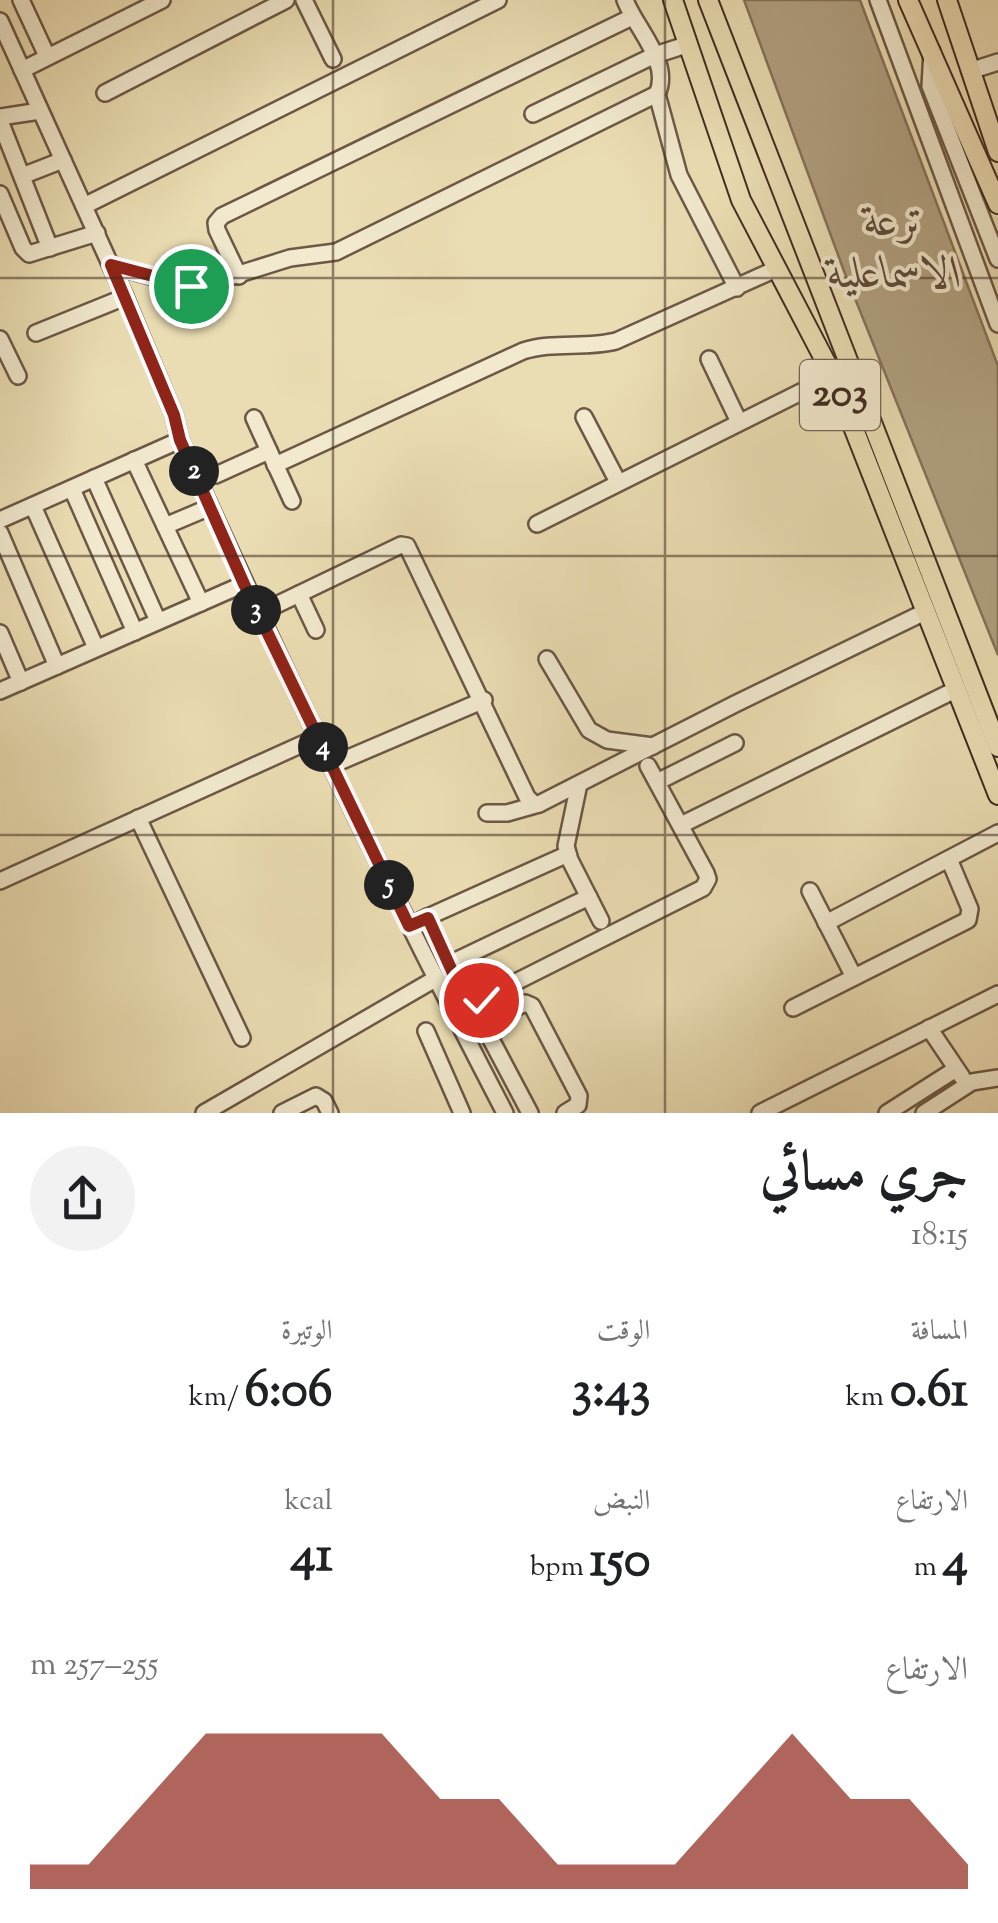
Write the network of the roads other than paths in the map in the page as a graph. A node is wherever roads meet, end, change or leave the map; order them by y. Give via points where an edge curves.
1 (22, 0) edge
2 (162, 0) edge
3 (286, 0) edge
4 (304, 0) edge
5 (498, 0) edge
6 (625, 0) edge
7 (673, 0) edge
8 (708, 0) edge
9 (878, 0) edge
10 (908, 0) edge
11 (946, 0) edge
12 (632, 18) junction
13 (0, 21) edge
14 (686, 45) junction
15 (932, 51) junction
16 (655, 55) junction
17 (47, 56) junction
18 (333, 59) dead end
19 (998, 62) edge
20 (22, 70) junction
21 (970, 72) junction
22 (105, 93) dead end
23 (657, 94) junction
24 (990, 100) edge
25 (40, 110) junction
26 (533, 114) dead end
27 (0, 119) edge
28 (993, 120) edge
29 (998, 152) edge
30 (63, 160) junction
31 (22, 176) junction
32 (778, 186) junction
33 (0, 194) edge
34 (741, 200) junction
35 (998, 204) edge
36 (84, 206) junction
37 (16, 233) junction
38 (96, 233) junction
39 (0, 240) edge
40 (50, 248) junction
41 (998, 259) edge
42 (111, 265) junction
43 (776, 269) junction
44 (238, 276) junction
45 (738, 288) junction
46 (125, 297) junction
47 (998, 324) edge
48 (36, 333) dead end
49 (0, 339) edge
50 (708, 359) dead end
51 (9, 367) edge
52 (833, 376) junction
53 (584, 417) dead end
54 (254, 418) dead end
55 (738, 422) junction
56 (180, 440) junction
57 (272, 458) junction
58 (134, 460) junction
59 (216, 475) dead end
60 (94, 478) junction
61 (618, 482) junction
62 (72, 488) junction
63 (292, 502) dead end
64 (33, 506) junction
65 (210, 507) junction
66 (0, 520) edge
67 (537, 524) dead end
68 (164, 526) junction
69 (0, 534) edge
70 (244, 584) junction
71 (299, 594) junction
72 (201, 603) junction
73 (272, 607) dead end
74 (927, 612) junction
75 (158, 621) junction
76 (316, 630) dead end
77 (135, 632) junction
78 (0, 633) edge
79 (96, 648) junction
80 (548, 659) dead end
81 (57, 666) junction
82 (21, 682) junction
83 (957, 689) junction
84 (0, 691) edge
85 (484, 700) junction
86 (318, 737) junction
87 (735, 743) dead end
88 (653, 746) junction
89 (998, 747) edge
90 (332, 766) junction
91 (648, 766) dead end
92 (657, 782) junction
93 (579, 784) junction
94 (998, 795) edge
95 (539, 804) junction
96 (486, 813) dead end
97 (138, 818) junction
98 (680, 825) junction
99 (998, 833) edge
100 (568, 854) junction
101 (949, 858) junction
102 (0, 881) edge
103 (810, 891) dead end
104 (589, 897) junction
105 (428, 918) junction
106 (601, 921) dead end
107 (826, 922) junction
108 (409, 926) junction
109 (449, 964) junction
110 (854, 977) junction
111 (435, 980) junction
112 (998, 994) edge
113 (793, 1008) dead end
114 (930, 1028) junction
115 (426, 1031) dead end
116 (242, 1038) dead end
117 (956, 1070) junction
118 (998, 1078) edge
119 (967, 1085) junction
120 (290, 1111) edge
121 (204, 1113) edge
122 (330, 1113) edge
123 (462, 1113) edge
124 (504, 1113) edge
125 (530, 1113) edge
126 (565, 1113) edge
127 (760, 1113) edge
128 (887, 1113) edge
129 (924, 1113) edge

1 - 17 street
2 - 17 street
3 - 22 street
4 - 18 street
5 - 36 street
6 - 12 street
7 - 14 main road, 203
8 - 32 main road, 203
9 - 47 street
10 - 15 main road
11 - 21 main road
12 - 16 street
12 - 44 street via 222,216 217,230
13 - 20 street
14 - 16 street
14 - 34 main road, 203
15 - 35 main road
15 - 41 street via 930,86
16 - 23 street
16 - 26 street
17 - 20 street
19 - 21 street
20 - 25 street
21 - 24 main road
23 - 44 street via 349,247
23 - 45 street via 679,175
24 - 28 main road
25 - 27 street
25 - 30 street
27 - 31 street
28 - 29 main road
30 - 31 street
30 - 36 street
31 - 40 street
32 - 34 main road via 761,208
32 - 89 main road, 203
33 - 37 street
34 - 43 main road, 203
36 - 38 street
37 - 39 street
37 - 40 street via 29,254
38 - 40 street
38 - 42 street
42 - 44 street via 191,286
42 - 46 street
43 - 45 street
43 - 52 main road, 203
45 - 57 street via 616,341 522,351
46 - 48 street
46 - 56 street
49 - 51 street
50 - 55 street
52 - 55 street
52 - 74 main road, 203
53 - 61 street
54 - 57 street
55 - 61 street
56 - 58 street
56 - 65 street
57 - 59 street
57 - 63 street
58 - 60 street
58 - 68 street
60 - 62 street
60 - 75 street
61 - 67 street
62 - 64 street
62 - 77 street
64 - 66 street
64 - 79 street
65 - 68 street
65 - 70 street
68 - 72 street
69 - 81 street
70 - 72 street
70 - 86 street
71 - 73 street
71 - 76 street
71 - 85 street via 407,546
72 - 75 street
74 - 83 main road, 203
74 - 88 street
75 - 77 street
77 - 79 street
78 - 82 street
79 - 81 street
80 - 88 street via 589,730 607,740
81 - 82 street
82 - 84 street
83 - 94 main road, 203
83 - 98 street
85 - 90 street
85 - 95 street via 527,797
86 - 90 street
86 - 97 street
87 - 92 street
88 - 93 street
90 - 108 street
91 - 92 street
92 - 98 street
93 - 95 street
93 - 100 street
95 - 96 street
97 - 102 street
97 - 116 street
98 - 109 street via 707,876 700,890 481,1000 464,996
99 - 101 street
100 - 104 street
100 - 105 street
101 - 107 street
101 - 110 street via 970,909 968,920
103 - 107 street
104 - 106 street
104 - 109 street
105 - 108 street
105 - 109 street
107 - 110 street
108 - 111 street
110 - 113 street
111 - 121 street
111 - 124 street
112 - 114 street
114 - 117 street
114 - 127 street
115 - 123 street
117 - 119 street
117 - 128 street
118 - 119 street
119 - 129 street
120 - 122 street via 316,1096
125 - 126 street via 486,1028 526,1003 586,1106

